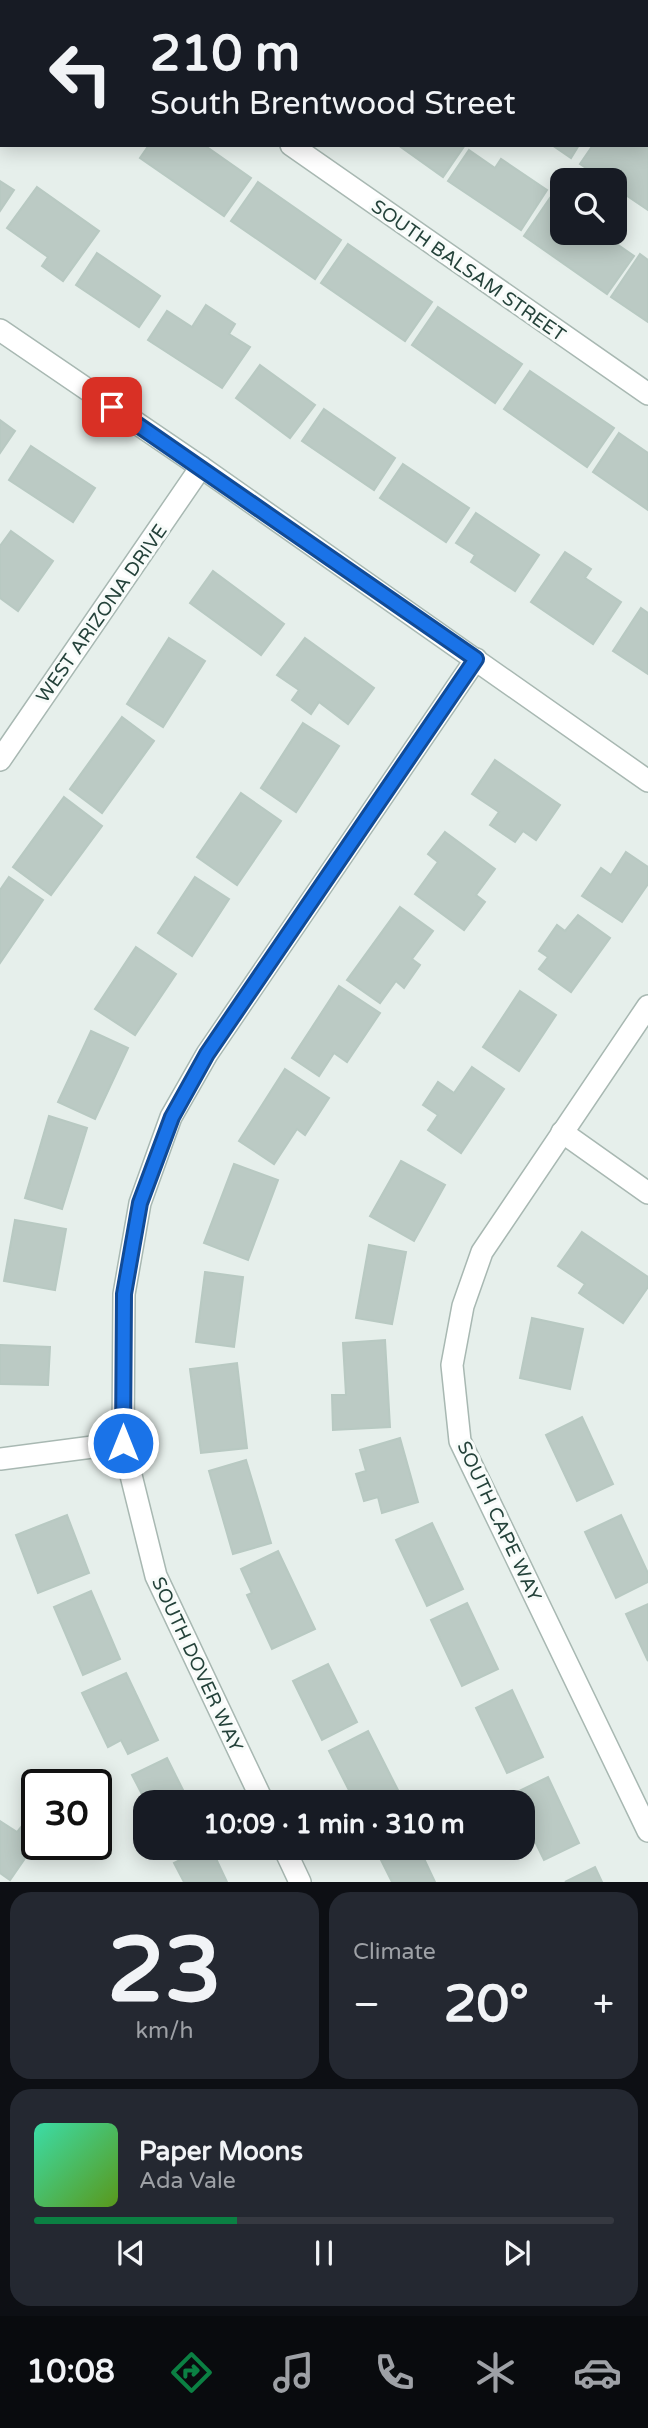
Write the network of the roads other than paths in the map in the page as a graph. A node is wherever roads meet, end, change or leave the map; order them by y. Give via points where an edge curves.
1 (294, 147) edge
2 (0, 330) edge
3 (648, 394) edge
4 (201, 467) junction
5 (476, 659) junction
6 (0, 760) edge
7 (648, 781) edge
8 (648, 1006) edge
9 (562, 1132) junction
10 (648, 1193) edge
11 (123, 1443) junction
12 (0, 1459) edge
13 (257, 1790) edge
14 (648, 1831) edge
15 (290, 1860) edge
16 (300, 1882) edge

1 - 3 street, SOUTH BALSAM STREET
2 - 4 street
4 - 5 street
4 - 6 street, WEST ARIZONA DRIVE
5 - 7 street
5 - 11 street, SOUTH DOVER WAY via 207,1054 172,1117 140,1203 124,1294
8 - 9 street, SOUTH CAPE WAY
9 - 10 street
9 - 14 street, SOUTH CAPE WAY via 482,1252 463,1306 452,1365 460,1441
11 - 12 street
11 - 13 street, SOUTH DOVER WAY via 156,1576
15 - 16 street

